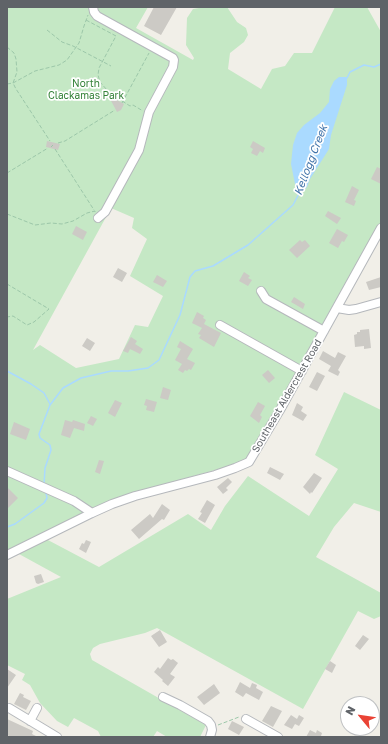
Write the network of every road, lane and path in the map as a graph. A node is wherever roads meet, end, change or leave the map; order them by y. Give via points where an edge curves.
1 (90, 9) edge
2 (86, 20) junction
3 (47, 30) dead end
4 (7, 47) edge
5 (76, 47) junction
6 (153, 47) junction
7 (102, 61) junction
8 (111, 66) dead end
9 (13, 83) junction
10 (7, 84) edge
11 (123, 102) junction
12 (150, 109) junction
13 (115, 110) dead end
14 (50, 142) dead end
15 (58, 144) dead end
16 (48, 148) dead end
17 (55, 149) dead end
18 (7, 173) edge
19 (7, 214) edge
20 (97, 214) junction
21 (381, 228) edge
22 (7, 284) edge
23 (260, 291) dead end
24 (381, 302) edge
25 (337, 308) junction
26 (7, 317) edge
27 (220, 325) dead end
28 (324, 331) junction
29 (302, 371) junction
30 (7, 471) edge
31 (92, 513) junction
32 (7, 555) edge
33 (163, 697) dead end
34 (9, 708) dead end
35 (37, 708) dead end
36 (246, 719) joint
37 (30, 721) junction
38 (211, 725) junction
39 (57, 737) edge
40 (210, 737) edge
41 (278, 737) edge

1 - 2 path
1 - 6 street
2 - 5 path
2 - 7 path via 116,36
3 - 5 path via 62,42
4 - 9 path via 16,59 17,72
5 - 7 path
5 - 9 path via 63,63 35,71
6 - 11 path
6 - 12 street via 174,60 173,67
7 - 8 path
7 - 11 path via 98,71 100,82
9 - 10 path
9 - 14 path
11 - 12 path via 145,112
12 - 20 street via 139,150 106,212
13 - 15 path
16 - 18 path
17 - 20 path
19 - 20 path via 35,225 62,224 86,213
21 - 25 street, Southeast Aldercrest Road
22 - 26 path via 49,309 27,325 13,316
23 - 28 street via 266,299
24 - 25 street via 349,310
25 - 28 street, Southeast Aldercrest Road
27 - 29 street
28 - 29 street, Southeast Aldercrest Road
29 - 31 street, Southeast Aldercrest Road via 249,462 215,475 135,496
30 - 31 street
31 - 32 street, Southeast Aldercrest Road
33 - 38 street
34 - 37 street
35 - 37 street
36 - 38 path via 237,717
36 - 41 street
37 - 39 street
38 - 40 street

